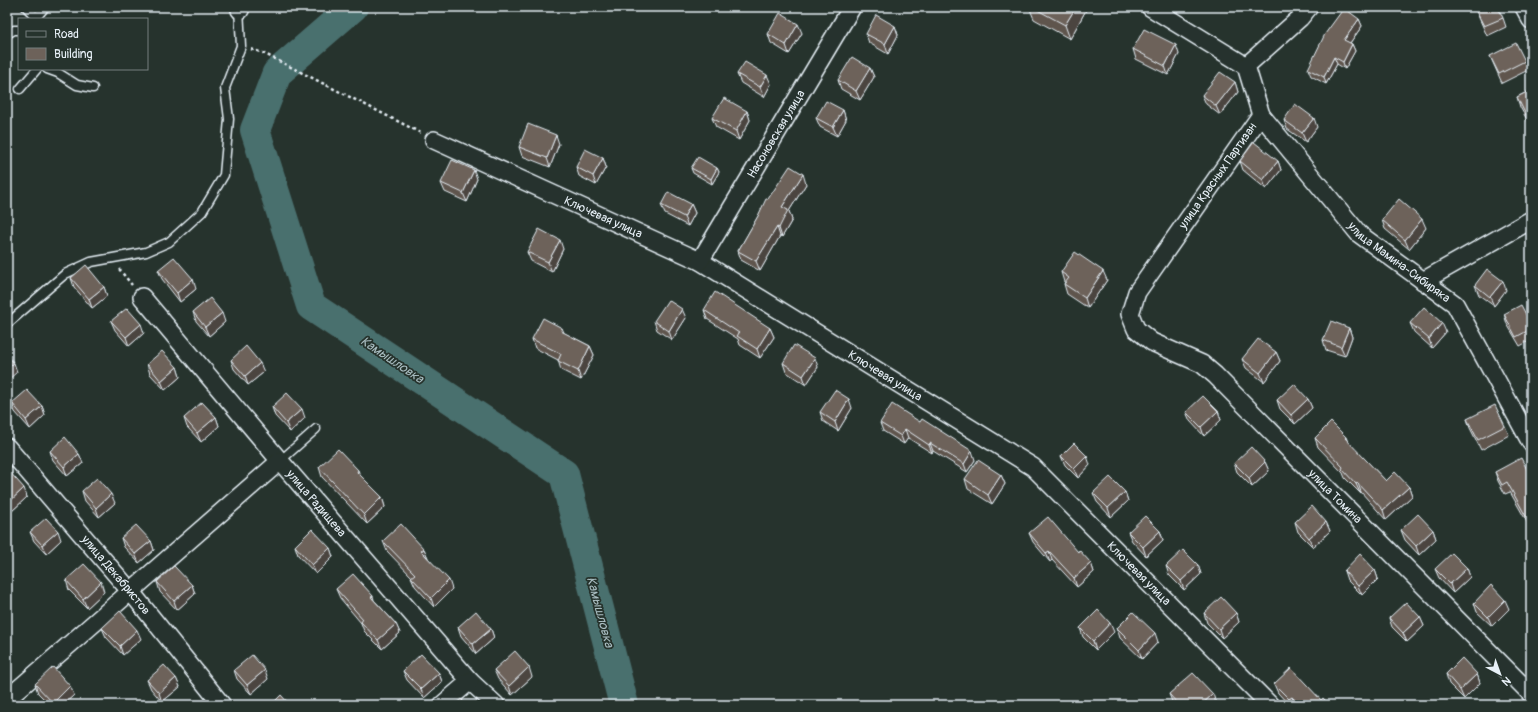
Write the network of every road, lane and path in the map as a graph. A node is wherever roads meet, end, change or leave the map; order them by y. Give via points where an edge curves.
1 (26, 7) edge
2 (45, 7) edge
3 (852, 7) edge
4 (1150, 7) edge
5 (1309, 7) edge
6 (1524, 7) edge
7 (240, 8) edge
8 (35, 18) edge
9 (1531, 20) edge
10 (18, 30) edge
11 (7, 34) edge
12 (263, 53) dead end
13 (1246, 66) junction
14 (36, 70) edge
15 (50, 70) edge
16 (93, 88) dead end
17 (20, 89) dead end
18 (1261, 115) junction
19 (434, 140) joint
20 (1531, 220) edge
21 (110, 259) junction
22 (700, 261) junction
23 (1423, 281) junction
24 (142, 297) joint
25 (1130, 314) joint
26 (7, 324) edge
27 (316, 429) dead end
28 (1531, 443) edge
29 (7, 447) edge
30 (280, 461) junction
31 (131, 592) junction
32 (470, 681) junction
33 (1531, 694) edge
34 (7, 699) edge
35 (222, 705) edge
36 (442, 705) edge
37 (496, 705) edge
38 (1270, 705) edge

1 - 8 lane
2 - 8 lane
3 - 22 street, Насоновская улица
4 - 13 street
5 - 13 street
6 - 9 street
7 - 21 lane via 241,46 225,88 229,120 224,175 202,212 169,242 146,252
10 - 11 lane
12 - 19 path
13 - 18 street, улица Красных Партизан
14 - 17 lane
15 - 16 lane via 77,85
18 - 23 street, улица Мамина-Сибиряка via 1359,234
18 - 25 street, улица Красных Партизан via 1137,292
19 - 22 street, Ключевая улица
20 - 23 street
21 - 24 path
21 - 26 lane via 90,262 65,274
22 - 38 street, Ключевая улица via 1033,467
23 - 28 street, улица Мамина-Сибиряка via 1455,304
24 - 30 street, улица Радищева
25 - 33 street, улица Томина via 1136,329 1152,342 1202,364 1216,375
27 - 30 lane
29 - 31 street, улица Декабристов
30 - 31 street
30 - 32 street, улица Радищева
31 - 34 street
31 - 35 street, улица Декабристов
32 - 36 street
32 - 37 street, улица Радищева

